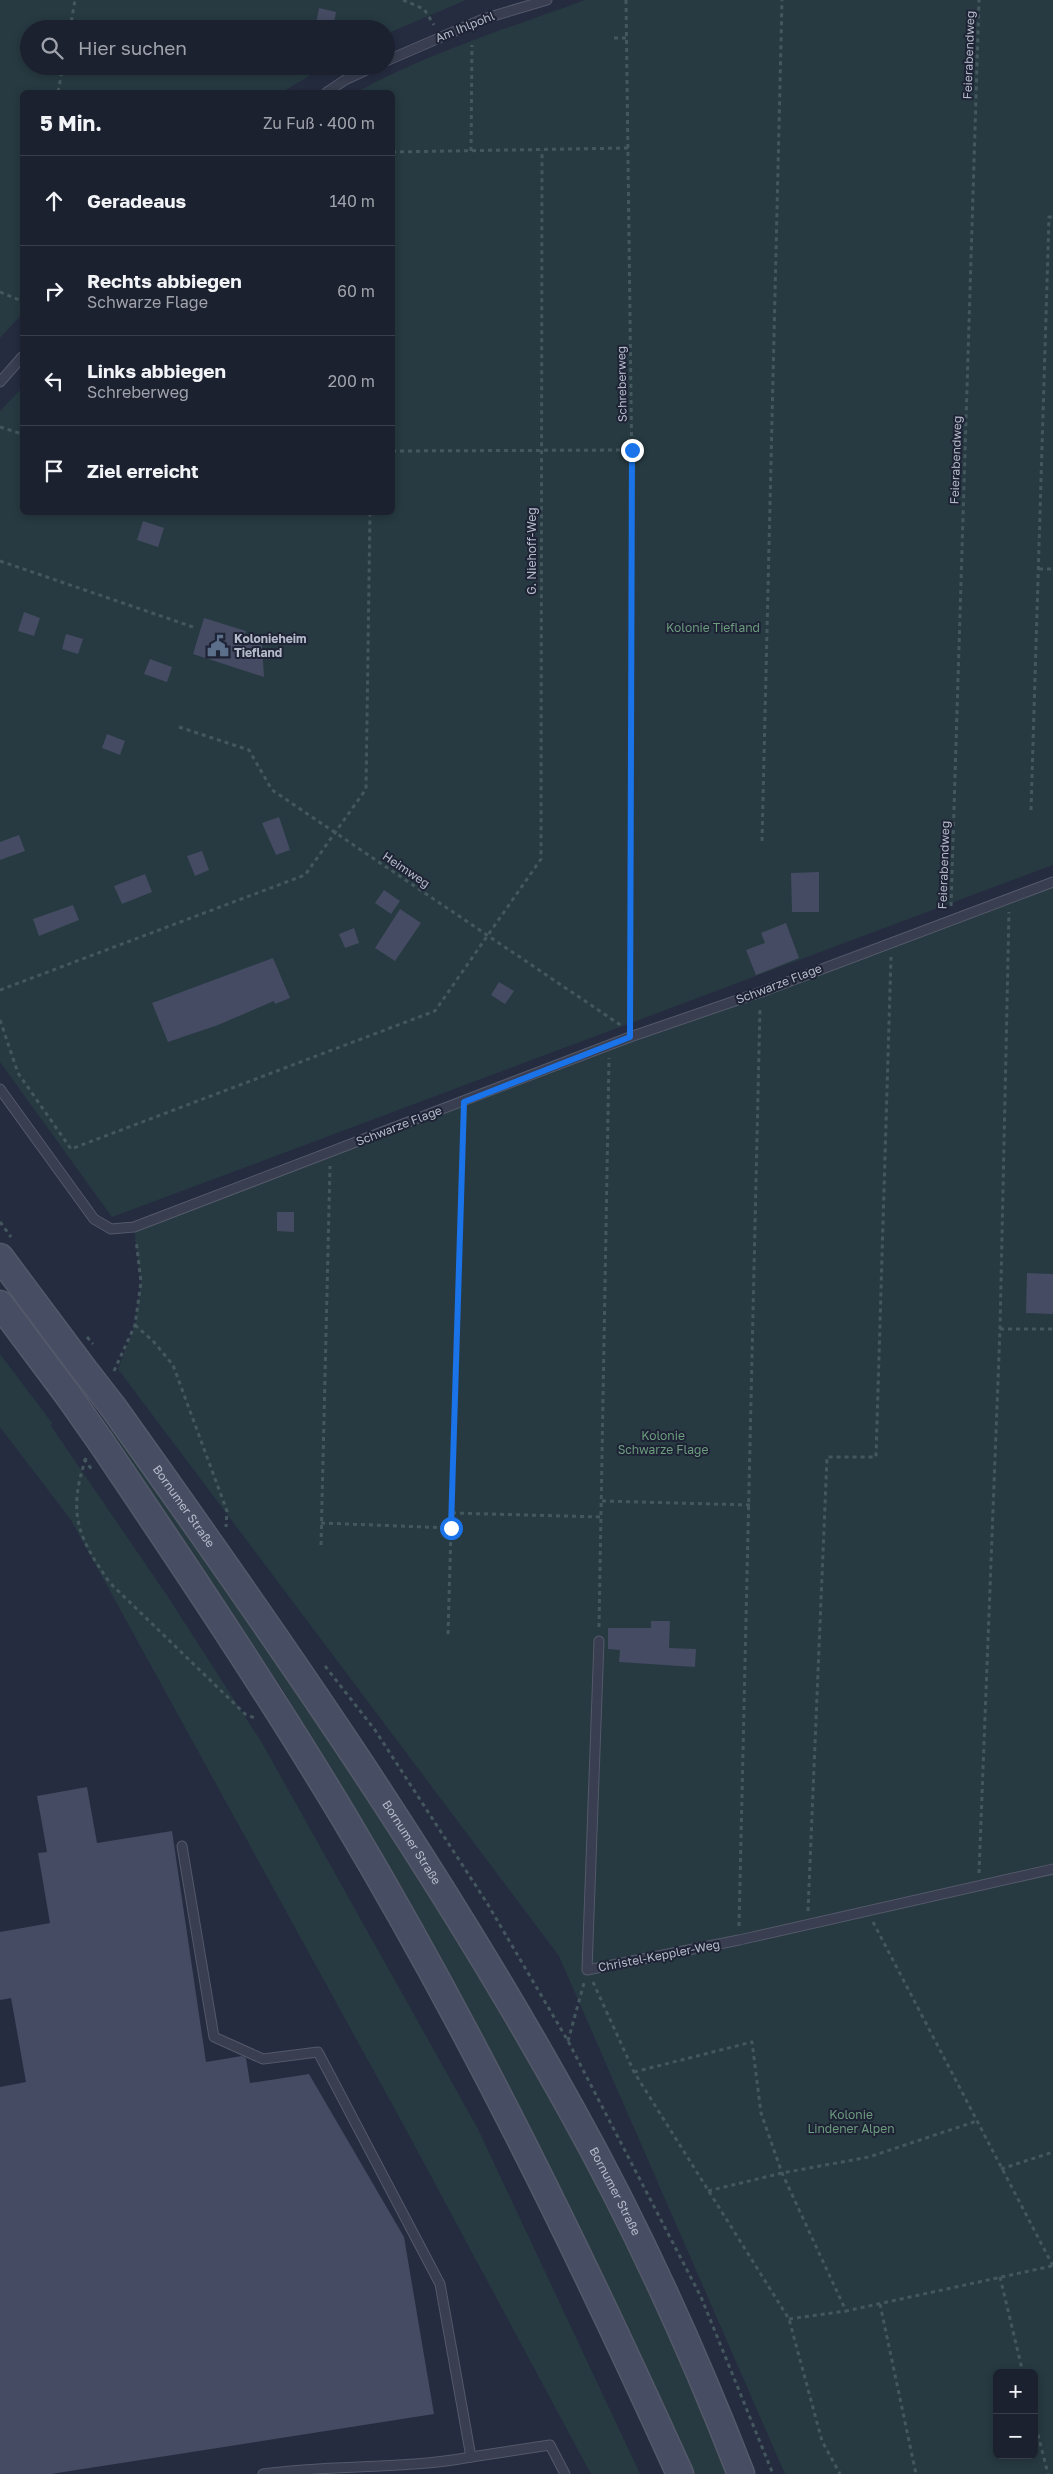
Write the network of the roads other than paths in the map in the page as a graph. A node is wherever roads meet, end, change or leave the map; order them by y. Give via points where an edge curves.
1 (547, 0) edge
2 (395, 57) edge
3 (356, 75) edge
4 (330, 90) edge
5 (20, 359) edge
6 (0, 382) edge
7 (1053, 882) edge
8 (0, 1089) edge
9 (0, 1257) edge
10 (0, 1304) edge
11 (599, 1641) road end
12 (182, 1846) dead end
13 (1053, 1869) edge
14 (471, 2458) junction
15 (293, 2472) edge
16 (263, 2474) edge
17 (565, 2474) edge
18 (680, 2474) edge
19 (741, 2474) edge

1 - 2 lane, Am Ihlpohl via 483,19
3 - 4 lane
5 - 6 lane
7 - 8 lane, Schwarze Flage via 761,992 630,1037 134,1227 111,1229 94,1220
9 - 19 main road, Bornumer Straße, bridge via 231,1572 384,1799 515,2010 626,2212
10 - 18 main road, bridge via 101,1442 210,1604 343,1816 410,1932 548,2191
11 - 13 lane, Christel-Keppler-Weg via 587,1970 739,1940
12 - 14 lane via 214,2037 264,2059 318,2052 440,2284
14 - 15 lane via 438,2464
14 - 17 lane via 550,2445
15 - 16 lane

